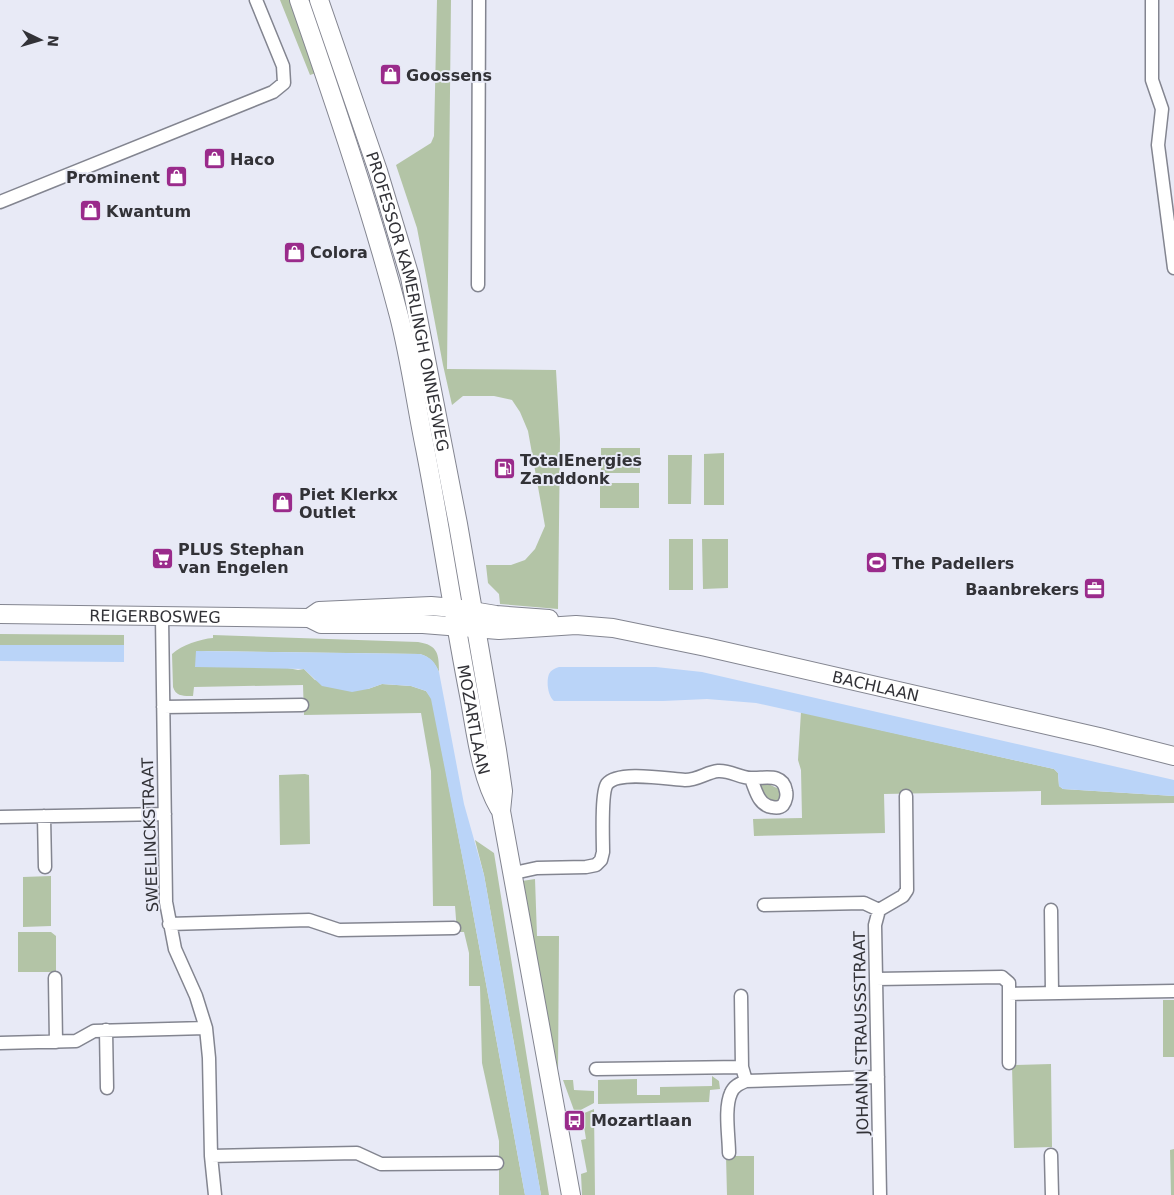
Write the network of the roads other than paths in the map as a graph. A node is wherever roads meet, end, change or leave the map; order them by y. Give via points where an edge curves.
1 (256, 0) edge
2 (299, 0) edge
3 (319, 0) edge
4 (479, 0) edge
5 (1152, 0) edge
6 (1168, 111) edge
7 (0, 202) edge
8 (1174, 268) edge
9 (478, 285) dead end
10 (454, 608) junction
11 (473, 610) junction
12 (0, 614) edge
13 (162, 617) junction
14 (309, 618) junction
15 (576, 625) junction
16 (456, 627) junction
17 (476, 630) junction
18 (302, 705) dead end
19 (163, 707) junction
20 (1174, 756) edge
21 (751, 778) dead end
22 (906, 796) dead end
23 (501, 811) junction
24 (164, 814) junction
25 (44, 816) junction
26 (0, 817) edge
27 (45, 867) dead end
28 (514, 873) junction
29 (764, 904) dead end
30 (879, 910) junction
31 (1051, 910) dead end
32 (169, 924) junction
33 (454, 928) dead end
34 (55, 978) dead end
35 (876, 979) junction
36 (1009, 988) junction
37 (1174, 991) edge
38 (1052, 993) junction
39 (741, 996) dead end
40 (206, 1028) junction
41 (106, 1030) junction
42 (56, 1042) junction
43 (0, 1043) edge
44 (1009, 1063) dead end
45 (742, 1067) junction
46 (596, 1069) dead end
47 (878, 1077) junction
48 (746, 1081) junction
49 (107, 1088) dead end
50 (729, 1154) dead end
51 (1051, 1155) dead end
52 (211, 1156) junction
53 (497, 1163) dead end
54 (215, 1195) edge
55 (571, 1195) edge
56 (880, 1195) edge
57 (1052, 1195) edge

1 - 7 street via 283,66 284,83 273,92
2 - 10 main road, PROFESSOR KAMERLINGH ONNESWEG via 399,318
3 - 11 main road, PROFESSOR KAMERLINGH ONNESWEG via 378,171 410,277
4 - 9 street
5 - 6 street via 1152,80
6 - 8 street via 1158,145
10 - 11 main road, REIGERBOSWEG
10 - 14 main road, REIGERBOSWEG via 319,611
10 - 16 main road, PROFESSOR KAMERLINGH ONNESWEG
11 - 15 main road, BACHLAAN via 496,615 557,619
11 - 17 main road, PROFESSOR KAMERLINGH ONNESWEG
12 - 13 main road, REIGERBOSWEG
13 - 14 main road, REIGERBOSWEG
13 - 19 street, SWEELINCKSTRAAT
14 - 16 main road, REIGERBOSWEG via 321,624
15 - 17 main road, BACHLAAN
15 - 20 main road, BACHLAAN via 644,634
16 - 17 main road, REIGERBOSWEG
16 - 23 main road, MOZARTLAAN via 479,750 492,795
17 - 23 main road, MOZARTLAAN via 501,783
18 - 19 street
19 - 24 street, SWEELINCKSTRAAT
21 - 28 street via 716,771 688,780 615,778 607,784 604,796 604,852 596,865 537,868
22 - 30 street, JOHANN STRAUSSSTRAAT via 907,890 903,896
23 - 28 main road, MOZARTLAAN
24 - 25 street
24 - 32 street, SWEELINCKSTRAAT
25 - 26 street
25 - 27 street
28 - 55 main road, MOZARTLAAN
29 - 30 street via 864,903
30 - 35 street, JOHANN STRAUSSSTRAAT via 875,925
31 - 38 street
32 - 33 street via 309,920 339,930
32 - 40 street, SWEELINCKSTRAAT via 175,949
34 - 42 street
35 - 36 street via 1002,977
35 - 47 street, JOHANN STRAUSSSTRAAT
36 - 38 street
36 - 44 street
37 - 38 street
39 - 45 street
40 - 41 street
40 - 52 street, SWEELINCKSTRAAT
41 - 42 street via 94,1031 76,1041
41 - 49 street
42 - 43 street
45 - 46 street
45 - 48 street
47 - 48 street
47 - 56 street, JOHANN STRAUSSSTRAAT
48 - 50 street via 736,1085 728,1104
51 - 57 street
52 - 53 street via 357,1153 381,1164
52 - 54 street, SWEELINCKSTRAAT

